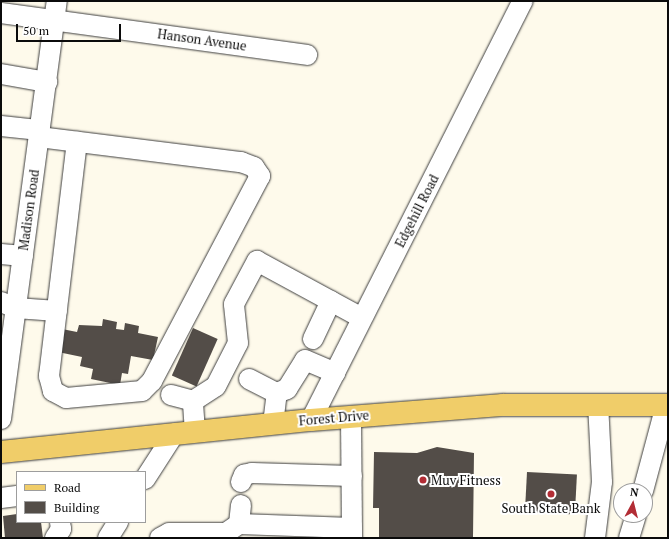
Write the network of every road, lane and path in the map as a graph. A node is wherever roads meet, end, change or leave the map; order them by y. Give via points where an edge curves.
1 (523, 1) edge
2 (56, 10) edge
3 (1, 14) edge
4 (308, 55) dead end
5 (1, 74) edge
6 (47, 82) junction
7 (1, 126) edge
8 (40, 133) junction
9 (77, 142) junction
10 (1, 254) edge
11 (23, 256) junction
12 (331, 301) junction
13 (9, 305) edge
14 (56, 311) junction
15 (362, 318) junction
16 (313, 339) dead end
17 (335, 373) junction
18 (249, 379) dead end
19 (277, 393) junction
20 (171, 395) dead end
21 (193, 401) junction
22 (598, 404) junction
23 (667, 405) edge
24 (351, 417) junction
25 (1, 419) edge
26 (311, 420) junction
27 (273, 424) junction
28 (195, 432) junction
29 (174, 434) junction
30 (1, 452) edge
31 (352, 476) junction
32 (146, 477) edge
33 (241, 482) dead end
34 (645, 483) edge
35 (16, 496) edge
36 (1, 498) edge
37 (241, 505) dead end
38 (60, 523) edge
39 (117, 523) edge
40 (634, 523) edge
41 (239, 524) junction
42 (352, 533) edge
43 (55, 538) edge
44 (108, 538) edge
45 (160, 538) edge
46 (595, 538) edge
47 (629, 538) edge

1 - 15 street, Edgehill Road
2 - 3 street, Hanson Avenue
2 - 4 street, Hanson Avenue
2 - 6 street, Madison Road
5 - 6 street
6 - 8 street, Madison Road
7 - 8 street
8 - 9 street
8 - 11 street, Madison Road
9 - 14 street
9 - 14 street via 241,162 254,167 260,176 152,381 142,391 84,399 66,398 53,391 49,376
10 - 11 street
11 - 13 street, Madison Road
12 - 15 street
12 - 16 street
12 - 21 street via 257,261 234,304 238,343 216,386
13 - 14 street
13 - 25 street, Madison Road
15 - 17 street, Edgehill Road
17 - 19 street via 304,360 287,389
17 - 26 street, Edgehill Road
18 - 19 street
19 - 27 street
20 - 21 street
21 - 28 street
22 - 23 main road, Forest Drive
22 - 24 main road, Forest Drive via 503,405
22 - 46 street via 602,482
23 - 34 street
24 - 26 main road, Forest Drive
24 - 31 street
26 - 27 main road, Forest Drive
27 - 28 main road, Forest Drive
28 - 29 main road, Forest Drive
29 - 30 main road, Forest Drive
29 - 32 street
31 - 33 street via 244,475
31 - 42 street
35 - 36 street
37 - 41 street
38 - 43 street via 61,529
39 - 44 street
40 - 47 street
41 - 42 street
41 - 45 street via 226,533 169,533

